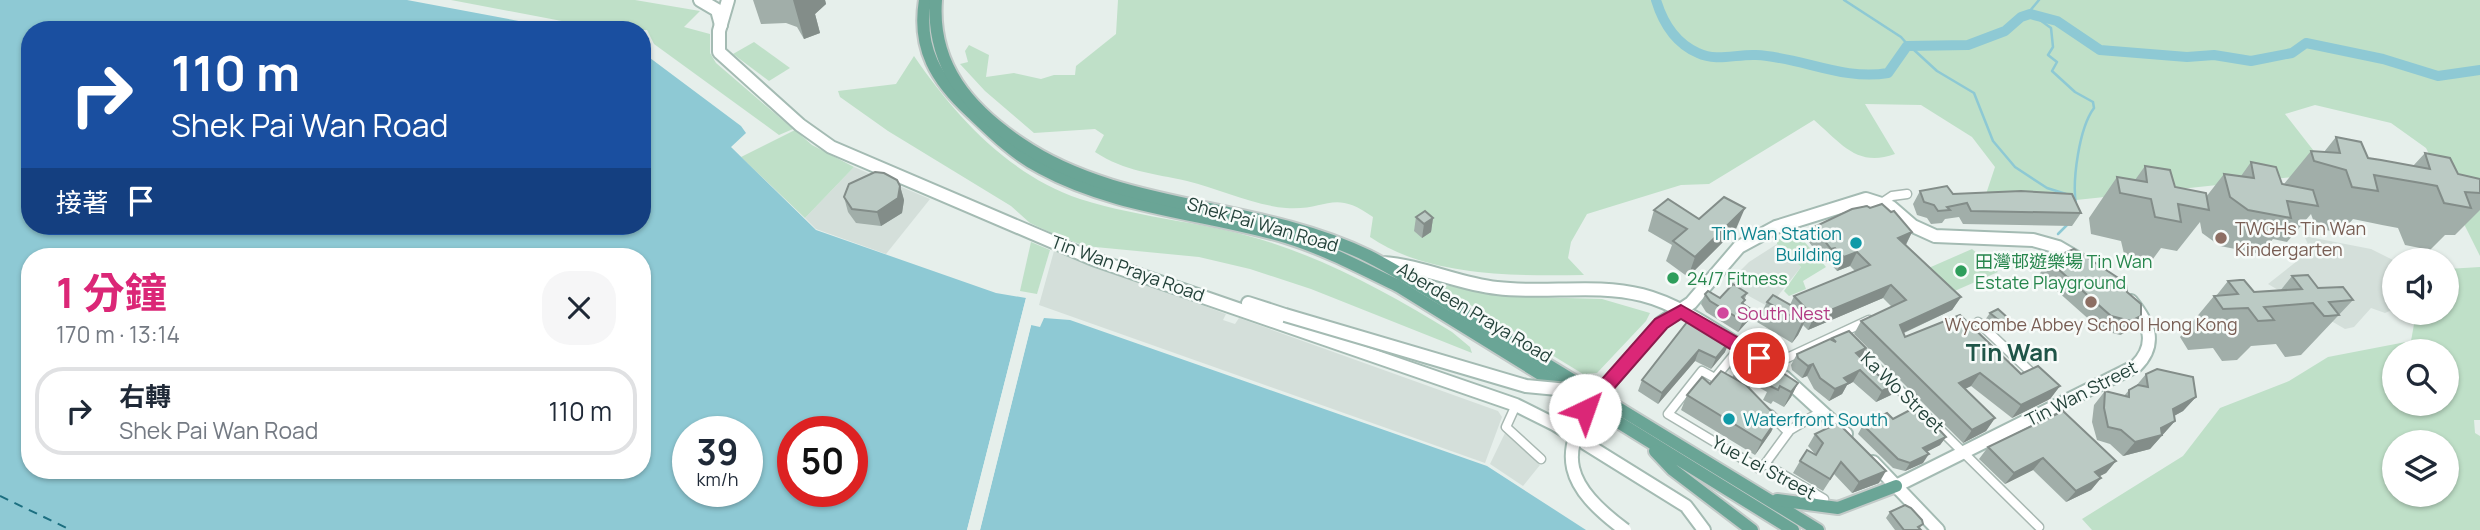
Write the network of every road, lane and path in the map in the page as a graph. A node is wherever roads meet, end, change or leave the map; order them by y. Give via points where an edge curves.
1 (700, 0) edge
2 (728, 0) edge
3 (925, 0) edge
4 (936, 0) edge
5 (721, 25) junction
6 (1908, 194) dead end
7 (1883, 202) junction
8 (1350, 262) joint
9 (1382, 263) junction
10 (2097, 272) edge
11 (1179, 286) junction
12 (2119, 289) edge
13 (1681, 312) junction
14 (1882, 314) edge
15 (1978, 322) dead end
16 (1842, 333) junction
17 (1741, 346) junction
18 (1770, 366) junction
19 (1615, 376) junction
20 (1715, 379) junction
21 (1727, 385) edge
22 (2045, 385) edge
23 (1516, 405) junction
24 (1759, 405) edge
25 (1822, 411) junction
26 (1788, 432) junction
27 (1644, 440) junction
28 (1964, 452) junction
29 (1541, 459) dead end
30 (1765, 464) junction
31 (1896, 486) junction
32 (1769, 499) junction
33 (1824, 499) dead end
34 (2039, 527) dead end
35 (1625, 530) edge
36 (1704, 530) edge
37 (1752, 530) edge
38 (1793, 530) edge
39 (1818, 530) edge
40 (1938, 530) edge

1 - 5 street via 717,10
2 - 5 street, Tin Wan Praya Road
3 - 8 main road, Shek Pai Wan Road via 922,38 933,71 964,106 1039,168 1105,193 1277,235
4 - 9 main road, Shek Pai Wan Road via 934,39 945,68 976,104 1039,155 1098,181 1289,228
5 - 11 street, Tin Wan Praya Road via 718,47 723,58 831,148 1093,259
6 - 7 street
7 - 10 street via 1913,226 1935,236 2033,240 2067,251
7 - 13 street via 1867,199 1830,209 1752,238
8 - 27 main road, Aberdeen Praya Road via 1398,286
9 - 13 street, Shek Pai Wan Road via 1501,289 1623,291
9 - 32 main road, Aberdeen Praya Road
11 - 19 street, bridge via 1526,386 1568,390
11 - 23 street, Tin Wan Praya Road
12 - 28 street, Tin Wan Street via 2144,315 2150,330 2149,353 2129,371 2059,399
13 - 17 street, Shek Pai Wan Road
13 - 19 street via 1661,323
14 - 16 street
15 - 22 street
16 - 18 street
16 - 28 street, Ka Wo Street
17 - 18 street, Shek Pai Wan Road
17 - 20 street
18 - 25 street, Shek Pai Wan Road
19 - 35 street, bridge via 1572,430 1569,460 1592,504
20 - 21 street
20 - 30 street, Yue Lei Street via 1702,371 1668,414 1758,468
23 - 29 street via 1506,427
23 - 36 street, Tin Wan Praya Road via 1686,506
24 - 26 street
25 - 26 street
25 - 31 street, Shek Pai Wan Road
26 - 30 street
27 - 37 main road via 1673,470
27 - 38 main road, Aberdeen Praya Road
28 - 31 street, Tin Wan Street
28 - 34 street, Ka Wo Street
30 - 33 street, Yue Lei Street
31 - 32 main road via 1839,510 1810,509
31 - 40 street, Shek Pai Wan Road
32 - 39 main road, Aberdeen Praya Road

